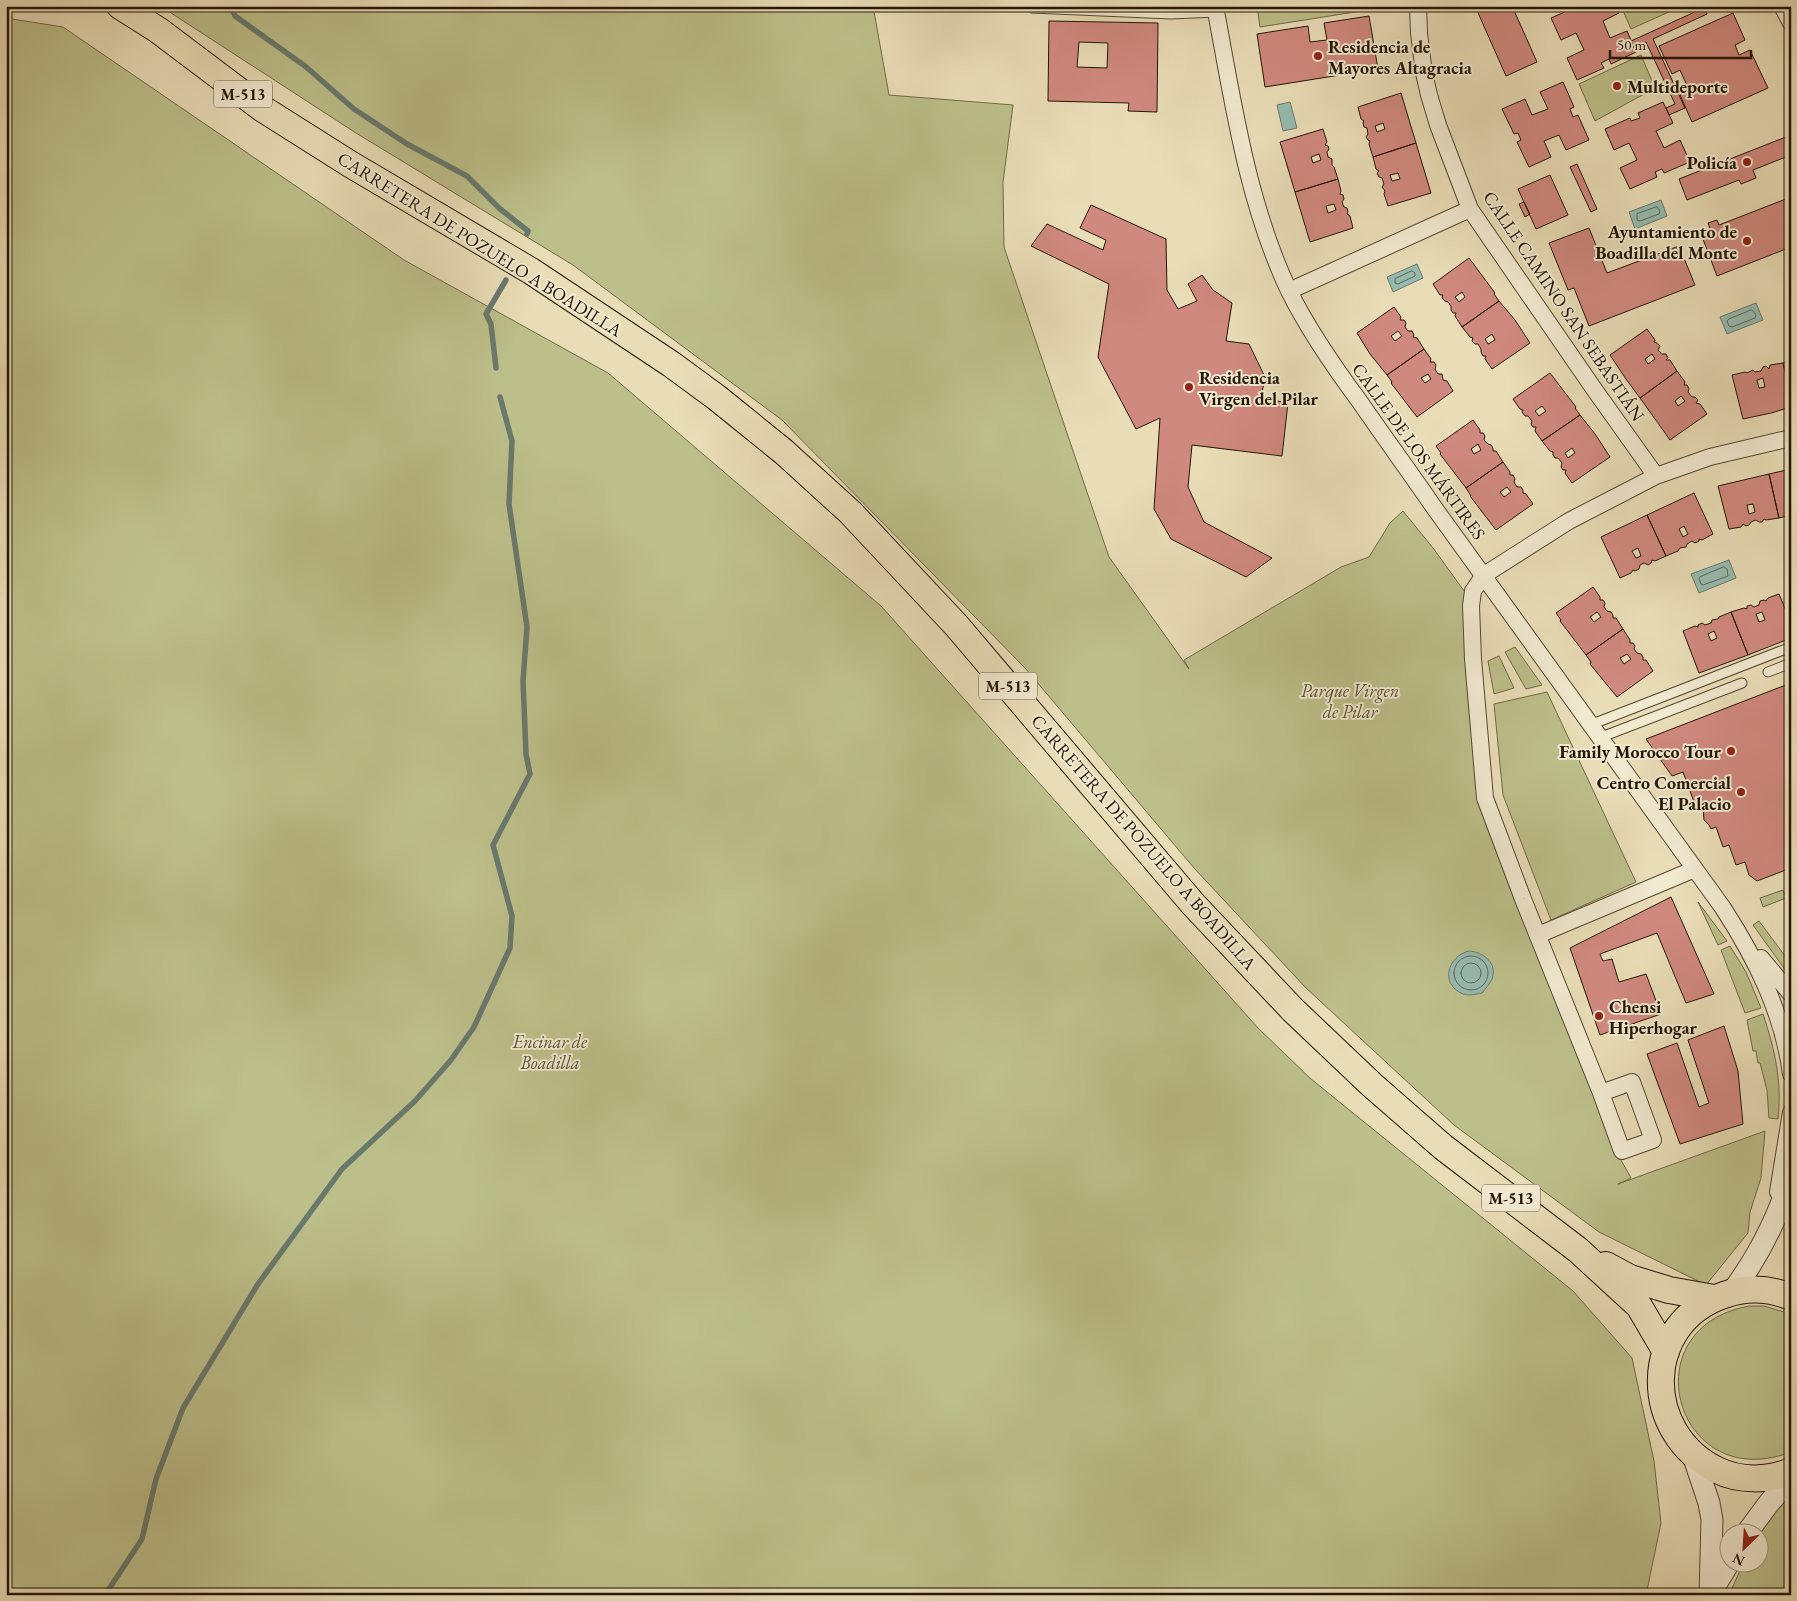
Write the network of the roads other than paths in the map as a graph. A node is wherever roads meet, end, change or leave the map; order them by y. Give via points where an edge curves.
1 (120, 6) edge
2 (137, 6) edge
3 (1418, 6) edge
4 (1782, 6) edge
5 (1032, 8) dead end
6 (1215, 9) edge
7 (1791, 23) edge
8 (158, 30) junction
9 (1470, 209) junction
10 (1289, 291) junction
11 (1791, 438) edge
12 (1656, 476) junction
13 (1484, 576) junction
14 (1791, 647) edge
15 (1791, 664) edge
16 (1768, 672) dead end
17 (1742, 683) dead end
18 (1595, 731) junction
19 (1695, 869) junction
20 (1736, 928) junction
21 (1538, 935) junction
22 (1791, 994) edge
23 (1791, 1074) edge
24 (1601, 1093) dead end
25 (1791, 1112) edge
26 (1791, 1176) edge
27 (1763, 1243) junction
28 (1578, 1250) junction
29 (1723, 1295) junction
30 (1791, 1297) edge
31 (1666, 1352) junction
32 (1693, 1455) junction
33 (1791, 1471) edge
34 (1791, 1478) edge
35 (1753, 1524) edge
36 (1722, 1574) edge
37 (1710, 1594) edge

1 - 8 main road, CARRETERA DE POZUELO A BOADILLA / M-513
2 - 8 main road, CARRETERA DE POZUELO A BOADILLA / M-513
3 - 9 street, CALLE CAMINO SAN SEBASTIÁN via 1429,94
4 - 7 street
5 - 6 lane via 1170,14
6 - 10 street, CALLE DE LOS MÁRTIRES via 1236,120 1257,203
8 - 28 main road, CARRETERA DE POZUELO A BOADILLA / M-513 via 263,109 531,271 671,364 784,452 850,512 956,625 1193,904 1293,1010 1443,1147
9 - 10 street
9 - 12 street, CALLE CAMINO SAN SEBASTIÁN
10 - 13 street, CALLE DE LOS MÁRTIRES via 1330,360
11 - 12 street via 1710,457
12 - 13 street via 1569,521
13 - 18 street, CALLE DE LOS MÁRTIRES
13 - 21 street via 1473,592 1471,606 1472,659 1485,798
14 - 18 lane
15 - 16 lane
17 - 18 lane
18 - 19 street, CALLE DE LOS MÁRTIRES
19 - 20 street, CALLE DE LOS MÁRTIRES
19 - 21 street
20 - 22 street, CALLE DE LOS MÁRTIRES
20 - 23 street, CALLE DE LOS MÁRTIRES via 1764,979
21 - 24 street
25 - 27 street via 1777,1198
26 - 27 street
27 - 29 street via 1749,1269
28 - 29 main road, CARRETERA DE POZUELO A BOADILLA / M-513 via 1630,1278 1669,1290
28 - 31 main road, CARRETERA DE POZUELO A BOADILLA / M-513 via 1639,1306
29 - 30 main road, M-513 via 1750,1289
29 - 31 main road, M-513 via 1698,1308 1684,1320
31 - 32 main road, M-513 via 1660,1384 1664,1408 1673,1430
32 - 33 main road, M-513 via 1737,1477 1770,1477
32 - 37 street via 1712,1520
34 - 35 street
36 - 37 street

